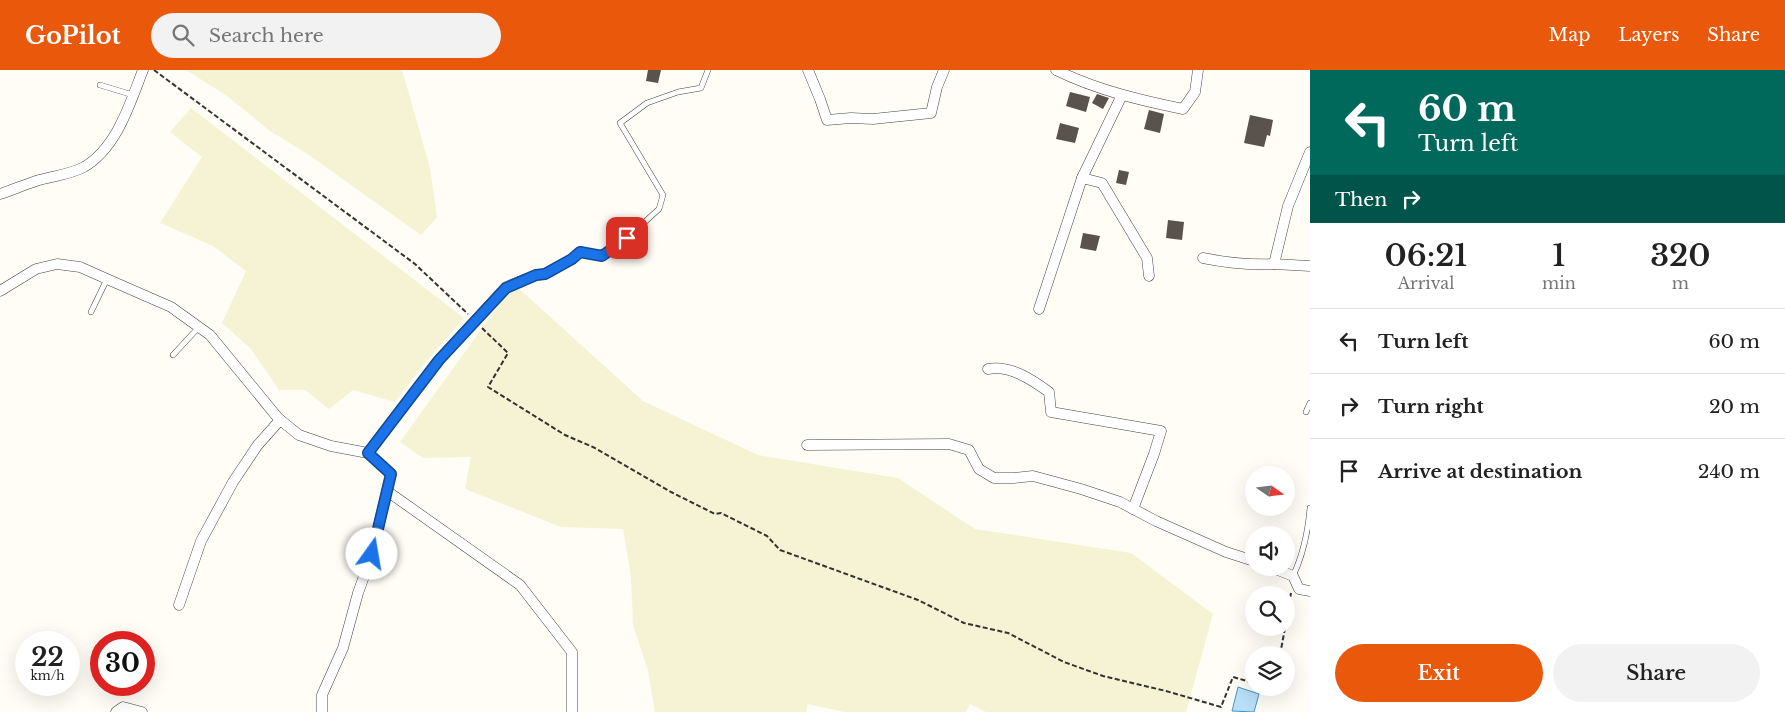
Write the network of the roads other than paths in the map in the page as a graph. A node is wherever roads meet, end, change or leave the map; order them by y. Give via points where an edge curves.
1 (143, 70) edge
2 (708, 70) edge
3 (808, 70) edge
4 (944, 70) edge
5 (1056, 70) edge
6 (1198, 70) edge
7 (100, 85) dead end
8 (133, 95) junction
9 (1122, 95) junction
10 (1310, 152) edge
11 (1082, 178) junction
12 (0, 194) edge
13 (580, 252) joint
14 (1203, 258) dead end
15 (1274, 264) junction
16 (1310, 266) edge
17 (1149, 276) dead end
18 (107, 279) junction
19 (0, 291) edge
20 (1039, 309) dead end
21 (91, 312) dead end
22 (199, 327) junction
23 (173, 355) dead end
24 (988, 369) dead end
25 (1310, 403) edge
26 (1306, 412) dead end
27 (280, 420) junction
28 (807, 445) dead end
29 (368, 453) junction
30 (387, 491) junction
31 (1310, 508) edge
32 (1133, 509) junction
33 (1245, 558) edge
34 (1295, 574) edge
35 (1294, 576) edge
36 (1310, 591) edge
37 (179, 604) dead end
38 (116, 712) edge
39 (142, 712) edge
40 (322, 712) edge
41 (572, 712) edge

1 - 8 street
2 - 13 lane via 701,88 647,103 620,123 663,195 659,209 602,256
3 - 4 street via 827,120 931,113
5 - 9 street
6 - 9 street via 1195,92 1183,109
7 - 8 lane
8 - 12 street via 111,141 97,158 64,175
9 - 11 street
10 - 15 street via 1288,206
11 - 17 street via 1102,183 1147,258
11 - 20 street
13 - 29 street via 545,274 506,288 439,360
14 - 15 street via 1248,265
15 - 16 street
18 - 19 street via 80,268 56,264 36,269
18 - 21 lane
18 - 22 street via 171,307
22 - 23 lane
22 - 27 street via 210,335
24 - 32 street via 996,368 1031,379 1049,392 1051,412 1161,430
25 - 26 lane
27 - 29 street via 299,435 331,446
27 - 37 street via 257,446 233,482 202,542
28 - 32 street via 949,444 969,450 979,469 994,478 1033,476 1081,489
29 - 30 street via 391,474
30 - 40 street via 372,554 343,648 322,695
30 - 41 street via 520,586 572,652
31 - 34 lane
32 - 33 street
35 - 36 street via 1299,589
38 - 39 street via 123,707

